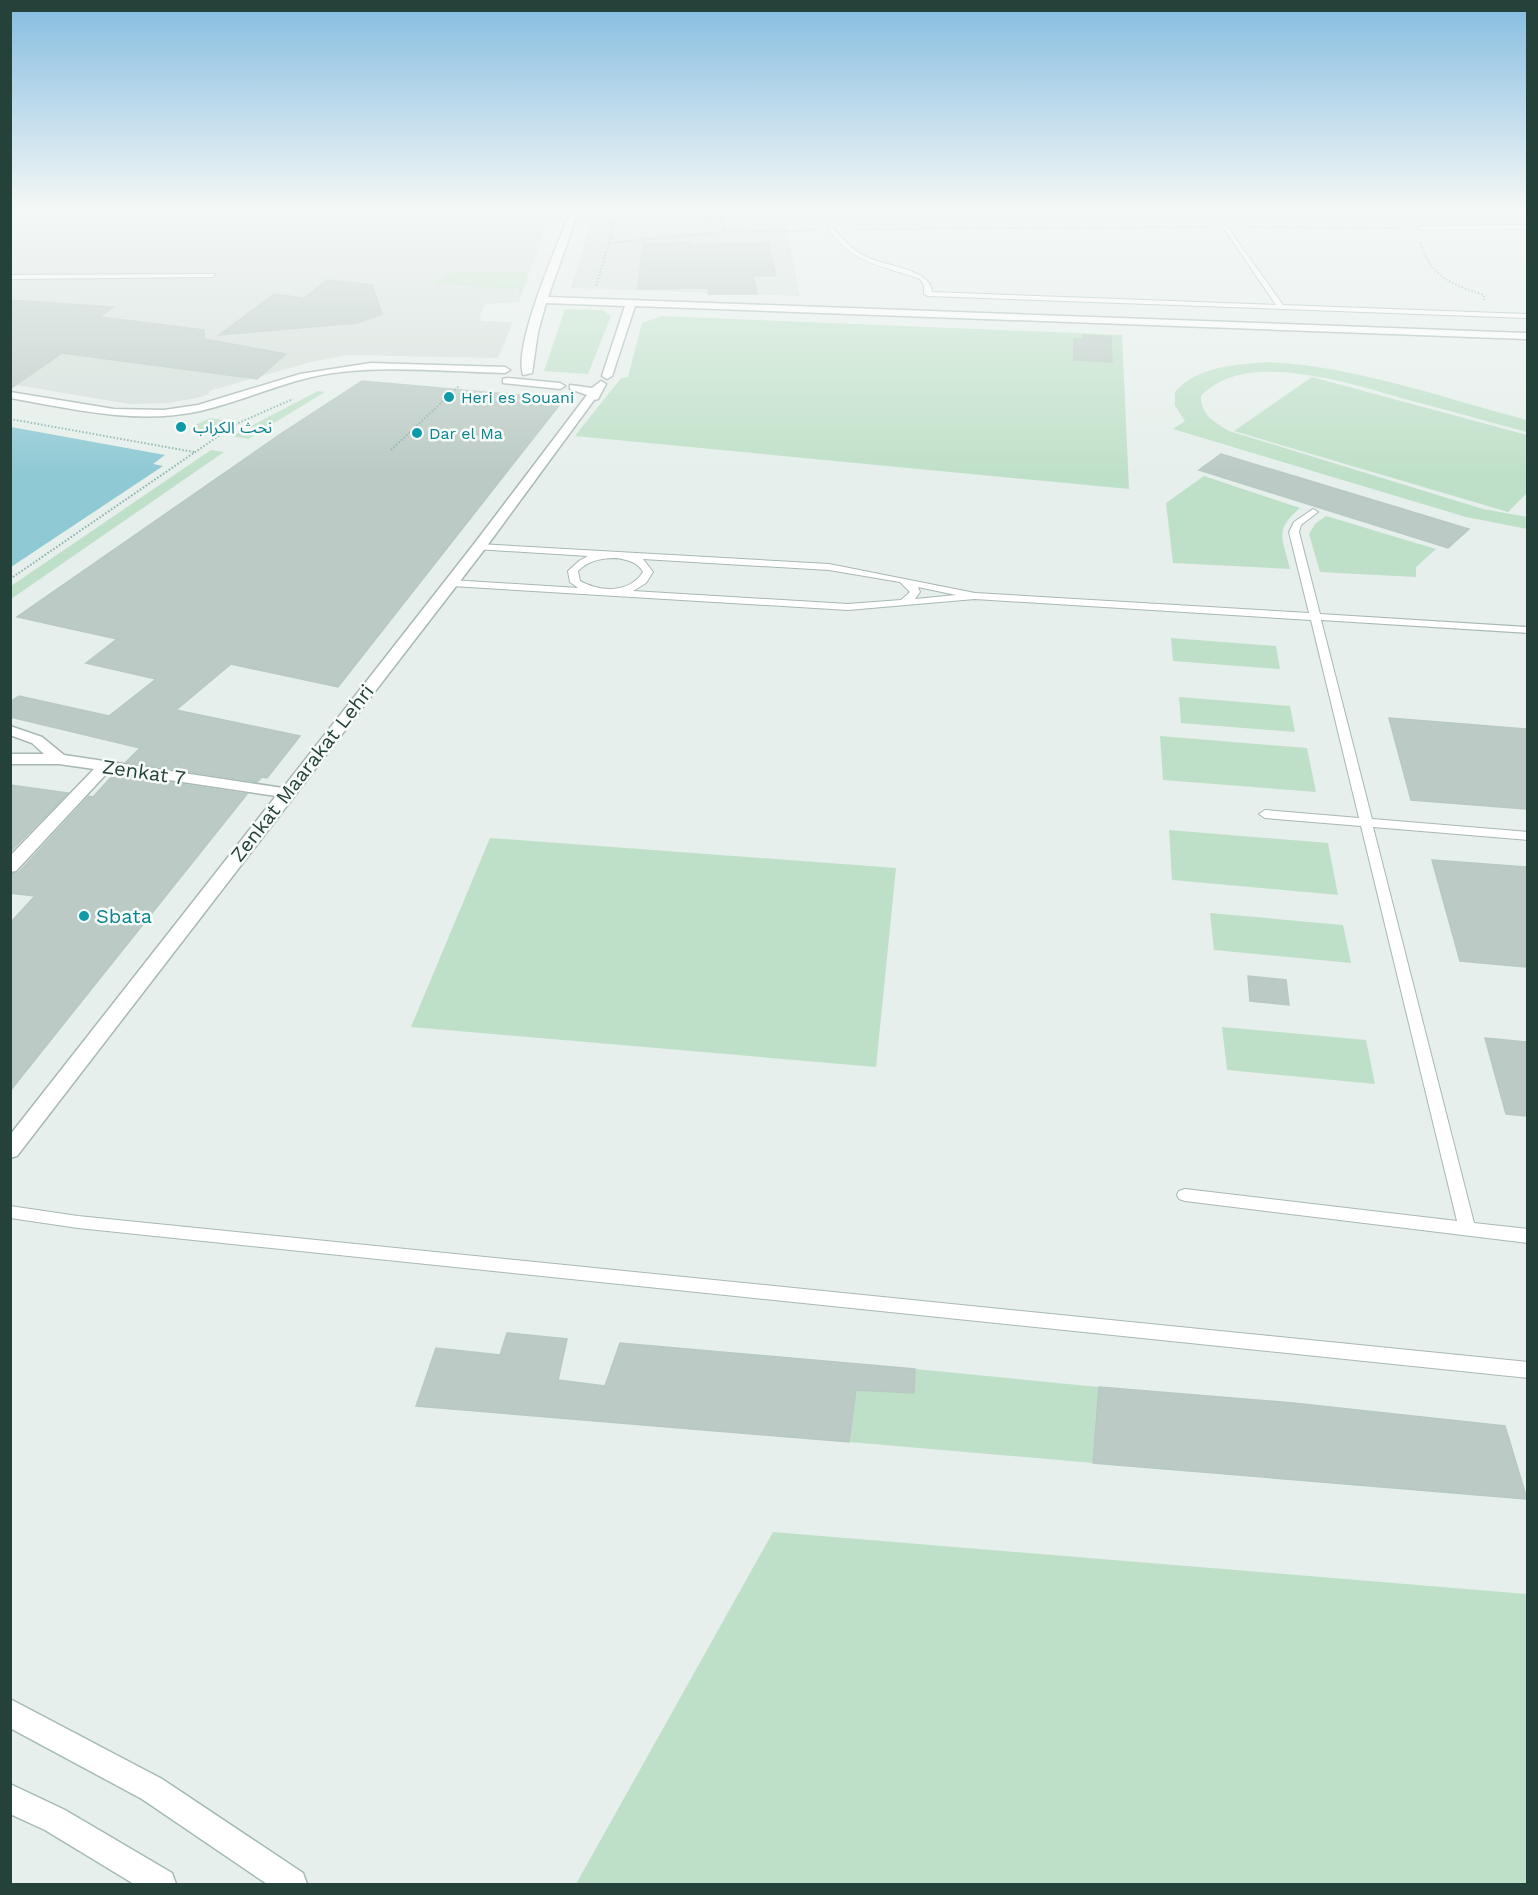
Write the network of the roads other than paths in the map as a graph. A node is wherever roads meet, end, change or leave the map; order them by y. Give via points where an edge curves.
1 (1048, 298) edge
2 (1275, 298) edge
3 (543, 300) joint
4 (631, 303) junction
5 (1281, 307) junction
6 (1527, 316) edge
7 (1527, 336) edge
8 (528, 355) junction
9 (505, 375) junction
10 (560, 386) dead end
11 (601, 386) junction
12 (574, 387) dead end
13 (10, 395) edge
14 (1313, 512) dead end
15 (479, 547) junction
16 (617, 555) junction
17 (903, 580) junction
18 (451, 583) junction
19 (603, 592) junction
20 (975, 596) junction
21 (894, 605) junction
22 (1315, 617) junction
23 (1527, 630) edge
24 (10, 730) edge
25 (10, 759) edge
26 (59, 759) junction
27 (104, 766) junction
28 (286, 793) junction
29 (1265, 814) dead end
30 (1366, 822) junction
31 (1527, 836) edge
32 (10, 867) edge
33 (17, 1132) edge
34 (10, 1150) edge
35 (1185, 1195) dead end
36 (10, 1212) edge
37 (1467, 1228) junction
38 (1527, 1236) edge
39 (1527, 1370) edge
40 (10, 1713) edge
41 (10, 1798) edge
42 (161, 1884) edge
43 (292, 1884) edge

1 - 5 lane
2 - 5 lane
3 - 4 street
3 - 8 street
4 - 7 street
4 - 11 street, Zenkat Maarakat Lehri
5 - 6 lane
8 - 9 street
8 - 9 street via 527,374 521,379
9 - 10 street
9 - 13 street via 380,366 338,369 199,408 164,413 114,412
11 - 12 street via 588,390
11 - 15 street, Zenkat Maarakat Lehri
14 - 22 lane via 1294,532
15 - 16 lane
15 - 18 street, Zenkat Maarakat Lehri
16 - 17 lane via 828,567
16 - 19 lane via 639,561 648,572 629,589
16 - 19 lane via 594,557 573,571 575,582 582,587
17 - 20 lane
17 - 21 lane via 913,588 913,596
18 - 19 lane
18 - 28 street, Zenkat Maarakat Lehri
19 - 21 lane via 848,607
20 - 21 lane
20 - 22 lane
22 - 23 lane
22 - 30 lane
24 - 26 street via 38,740
25 - 26 street, Zenkat 7
26 - 27 street, Zenkat 7
27 - 28 street, Zenkat 7
27 - 32 street
28 - 33 street, Zenkat Maarakat Lehri
29 - 30 lane
30 - 31 lane
30 - 37 lane
33 - 34 street, Zenkat Maarakat Lehri
35 - 37 lane
36 - 39 lane
37 - 38 lane
40 - 43 street via 152,1789
41 - 42 street via 64,1825

